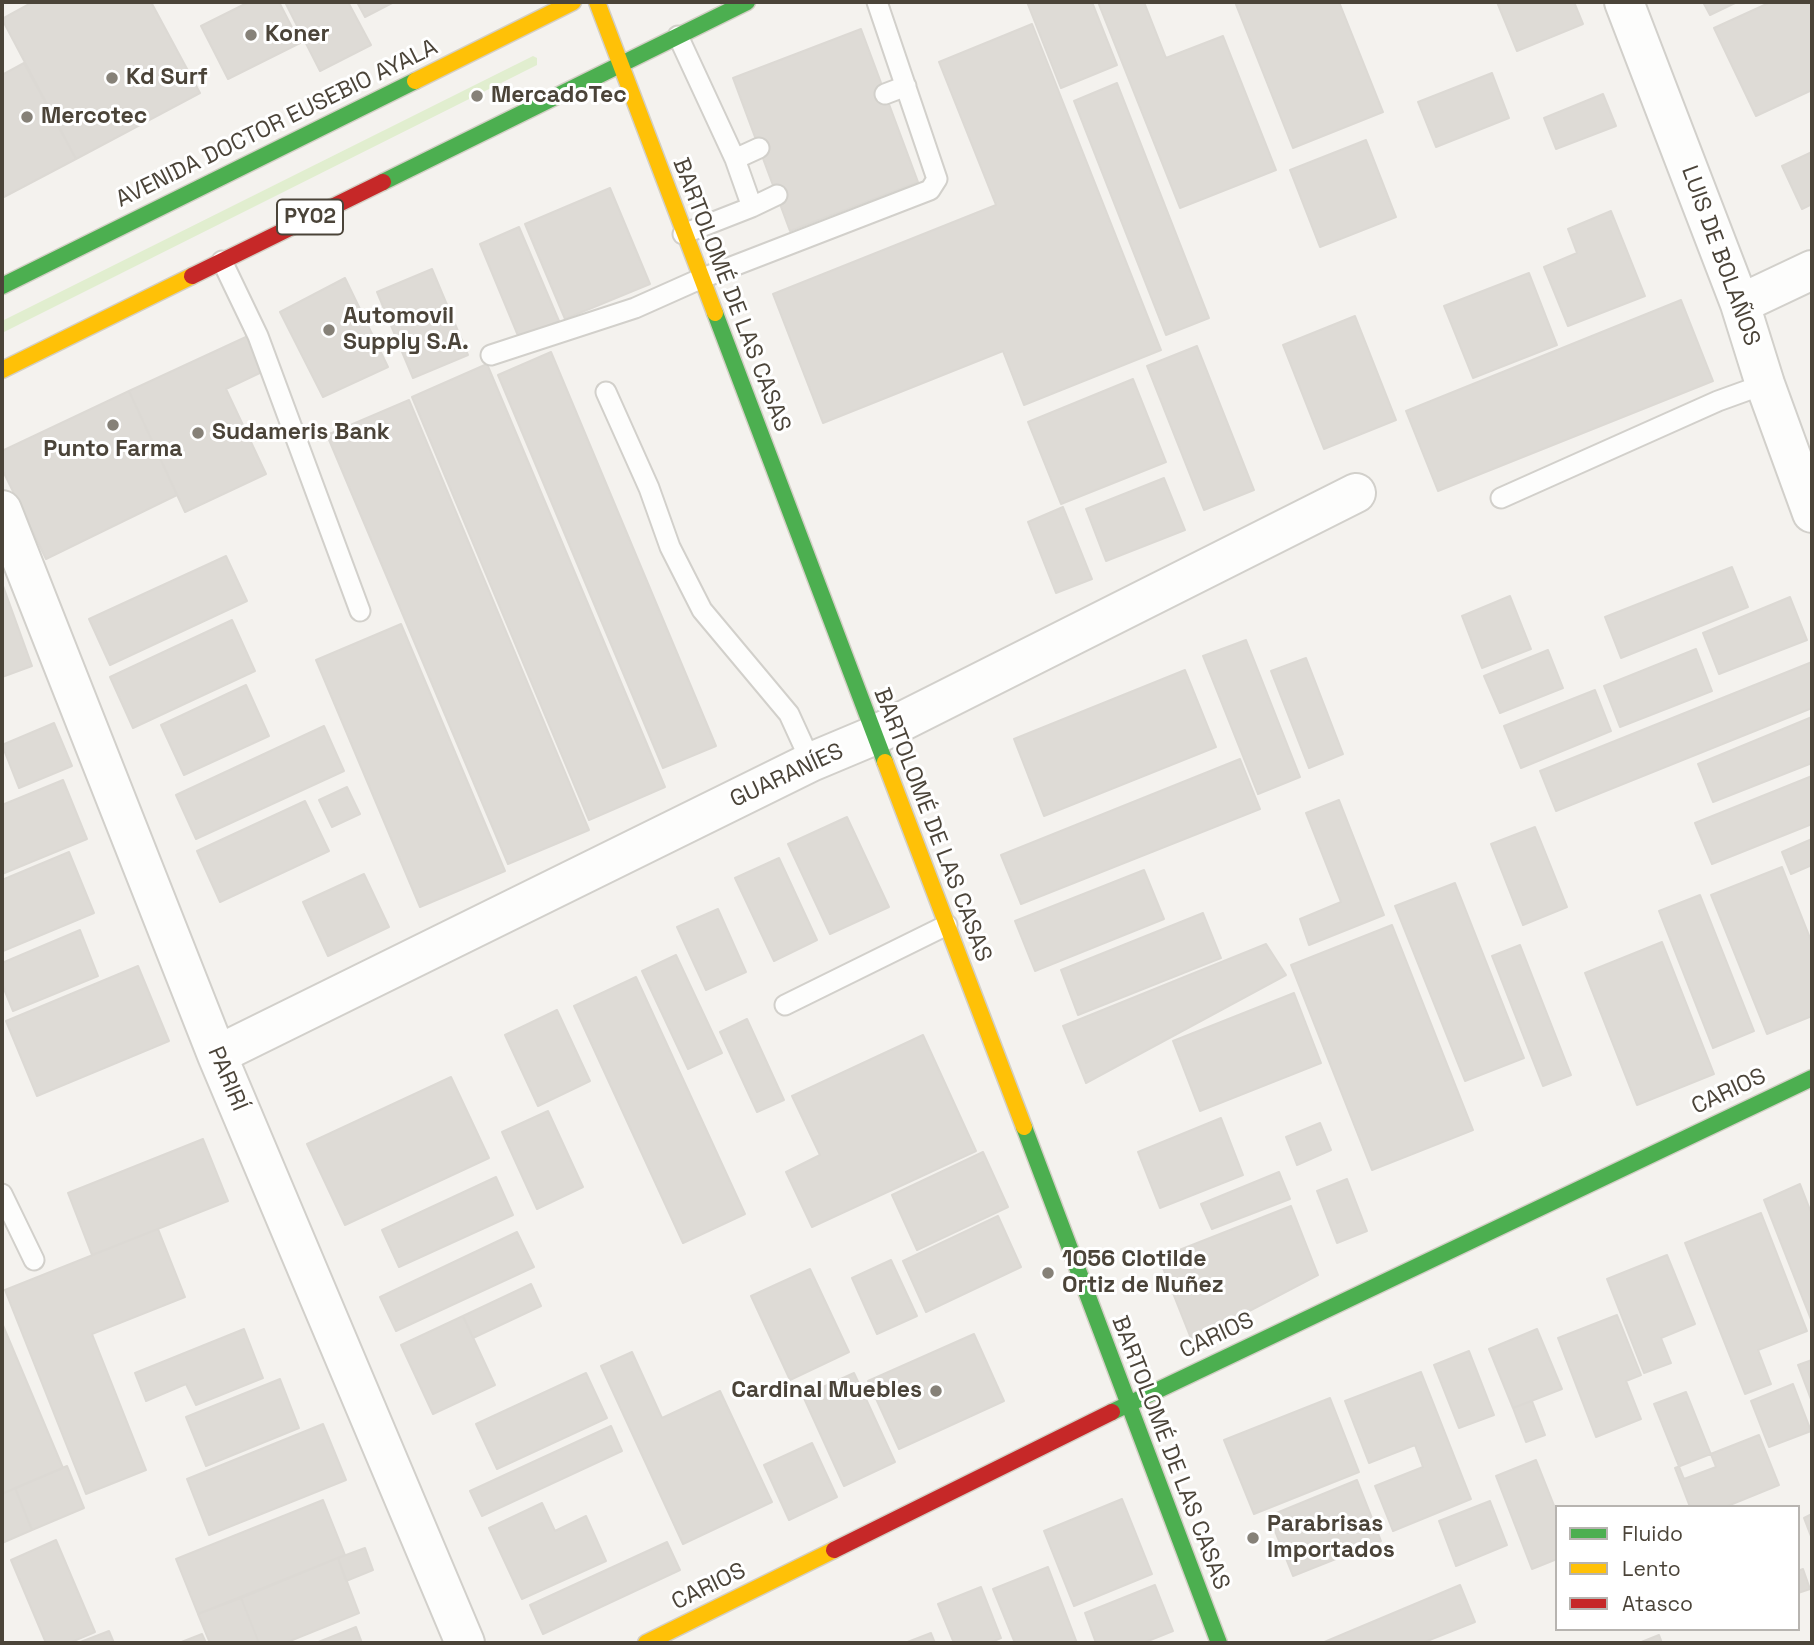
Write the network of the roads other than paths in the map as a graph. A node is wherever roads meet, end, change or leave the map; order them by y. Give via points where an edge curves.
1 (573, 2) edge
2 (597, 2) edge
3 (747, 2) edge
4 (877, 2) edge
5 (1624, 2) edge
6 (678, 36) junction
7 (619, 64) junction
8 (906, 86) junction
9 (885, 94) dead end
10 (921, 133) junction
11 (904, 143) dead end
12 (759, 148) dead end
13 (735, 159) junction
14 (776, 195) dead end
15 (752, 207) junction
16 (683, 234) junction
17 (222, 261) junction
18 (1812, 270) edge
19 (700, 279) junction
20 (2, 286) edge
21 (1740, 304) junction
22 (491, 355) dead end
23 (2, 370) edge
24 (1765, 384) junction
25 (606, 392) dead end
26 (1356, 493) dead end
27 (1501, 498) dead end
28 (2, 510) edge
29 (1812, 513) edge
30 (360, 611) dead end
31 (873, 736) junction
32 (811, 762) junction
33 (947, 925) junction
34 (785, 1005) dead end
35 (216, 1055) junction
36 (1812, 1078) edge
37 (2, 1194) edge
38 (34, 1260) dead end
39 (1126, 1404) junction
40 (465, 1643) edge
41 (646, 1643) edge
42 (1219, 1643) edge

1 - 20 main road, AVENIDA DOCTOR EUSEBIO AYALA
2 - 7 main road, BARTOLOMÉ DE LAS CASAS
3 - 6 main road, PY02
4 - 8 lane
5 - 21 street, LUIS DE BOLAÑOS
6 - 7 main road, PY02
6 - 13 lane
7 - 16 main road, BARTOLOMÉ DE LAS CASAS
7 - 17 main road, PY02
8 - 9 lane
8 - 10 lane
10 - 11 lane
10 - 19 lane via 937,179 930,190
12 - 13 lane
13 - 15 lane
14 - 15 lane
15 - 16 lane
16 - 19 main road, BARTOLOMÉ DE LAS CASAS
17 - 23 main road, PY02
17 - 30 lane via 258,336
18 - 21 street
19 - 22 lane via 635,308
19 - 31 main road, BARTOLOMÉ DE LAS CASAS
21 - 24 street, LUIS DE BOLAÑOS
24 - 27 lane
24 - 29 street, LUIS DE BOLAÑOS
25 - 32 lane via 670,547 702,610 789,714
26 - 31 street, GUARANÍES
28 - 35 street, PARIRÍ
31 - 32 street, GUARANÍES
31 - 33 main road, BARTOLOMÉ DE LAS CASAS
32 - 35 street, GUARANÍES
33 - 34 lane
33 - 39 main road, BARTOLOMÉ DE LAS CASAS
35 - 40 street, PARIRÍ
36 - 39 main road, CARIOS
37 - 38 lane
39 - 41 main road, CARIOS
39 - 42 main road, BARTOLOMÉ DE LAS CASAS

